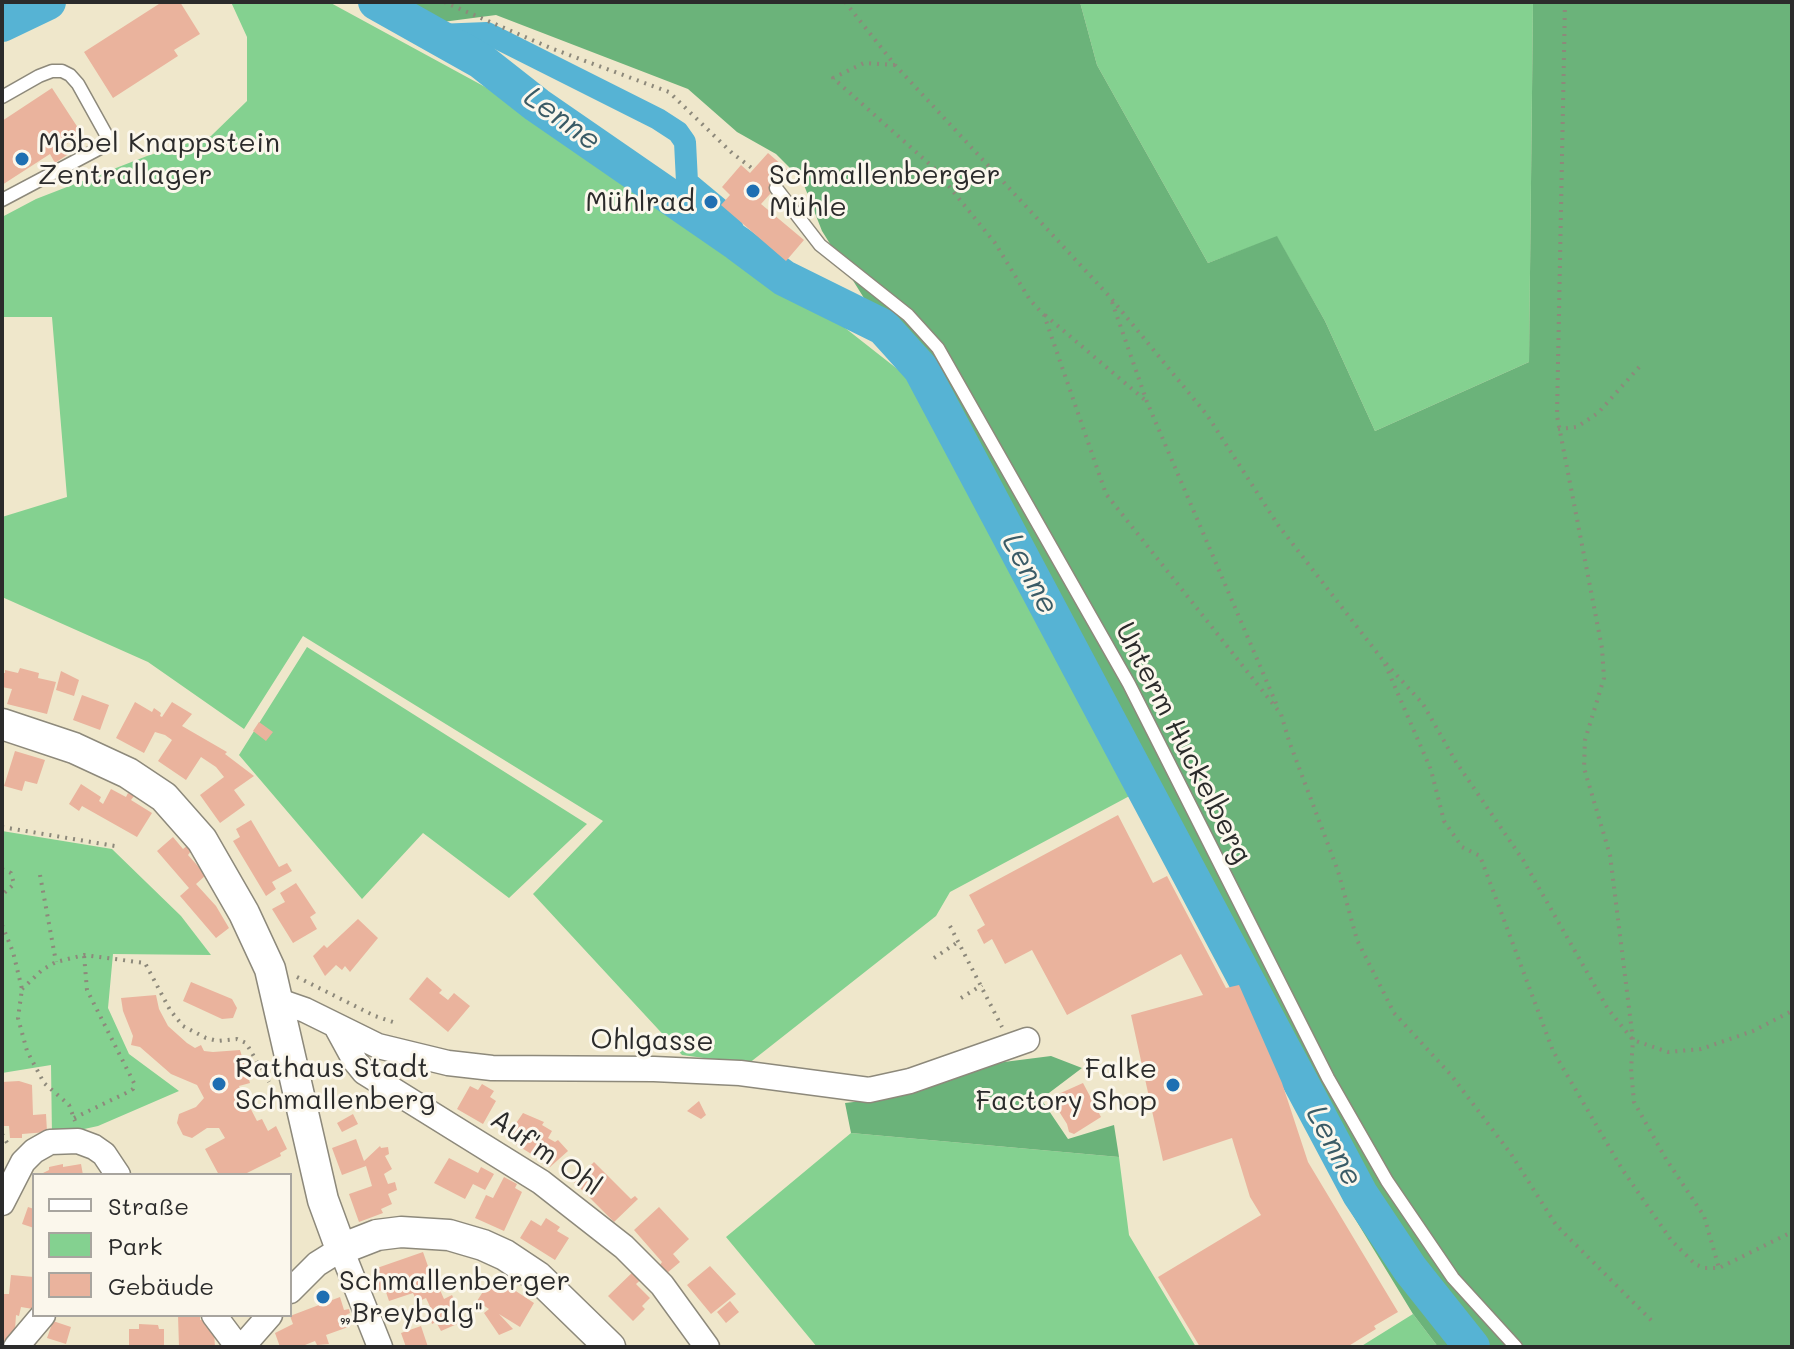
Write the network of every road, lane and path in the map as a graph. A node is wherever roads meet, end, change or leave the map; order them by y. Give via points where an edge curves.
1 (444, 2) edge
2 (845, 2) edge
3 (1565, 2) edge
4 (895, 65) junction
5 (2, 97) edge
6 (753, 169) dead end
7 (776, 188) dead end
8 (2, 200) edge
9 (1110, 297) junction
10 (1044, 315) junction
11 (1641, 365) dead end
12 (1147, 402) junction
13 (1558, 429) junction
14 (1382, 659) junction
15 (1281, 714) junction
16 (2, 724) edge
17 (2, 827) edge
18 (115, 846) dead end
19 (2, 869) edge
20 (40, 875) dead end
21 (2, 895) edge
22 (2, 925) edge
23 (950, 926) dead end
24 (958, 942) junction
25 (84, 955) junction
26 (934, 958) dead end
27 (56, 962) junction
28 (982, 985) junction
29 (22, 989) junction
30 (276, 989) junction
31 (961, 998) dead end
32 (1792, 1011) edge
33 (393, 1022) dead end
34 (337, 1028) junction
35 (1633, 1040) junction
36 (1019, 1042) joint
37 (267, 1079) dead end
38 (267, 1099) dead end
39 (246, 1101) dead end
40 (76, 1129) junction
41 (2, 1134) edge
42 (10, 1147) dead end
43 (117, 1173) edge
44 (2, 1203) edge
45 (1792, 1232) edge
46 (341, 1249) junction
47 (1719, 1268) junction
48 (292, 1289) edge
49 (41, 1317) edge
50 (216, 1317) edge
51 (268, 1317) edge
52 (1655, 1324) dead end
53 (16, 1347) edge
54 (240, 1347) edge
55 (380, 1347) edge
56 (610, 1347) edge
57 (707, 1347) edge
58 (1516, 1347) edge

1 - 6 path via 669,92
2 - 4 path
3 - 13 path
4 - 9 path
4 - 10 path via 864,63 833,78 934,168
5 - 8 lane via 39,76 62,71 78,84 108,138 102,147
7 - 58 lane, Unterm Huckelberg via 820,245 908,315 938,348 1129,684 1321,1064 1387,1181 1453,1278
9 - 12 path
9 - 14 path via 1207,415 1278,525
10 - 12 path
10 - 15 path via 1106,494
11 - 13 path via 1598,413 1577,427
12 - 15 path
13 - 35 path via 1602,648 1604,678 1585,740 1584,768 1610,855
14 - 35 path via 1423,704 1523,860 1608,1009
14 - 47 path via 1431,770 1444,821 1462,847 1480,856 1553,1051 1671,1240 1695,1264
15 - 52 path via 1357,940 1394,1013 1451,1075 1556,1225
16 - 30 street via 101,759 164,797 218,866 258,940
17 - 18 path
19 - 21 path via 11,873 14,884
20 - 27 path
22 - 29 path
23 - 24 path
24 - 26 path
24 - 28 path
25 - 27 path
25 - 37 path via 145,963 183,1026 206,1038 243,1041
25 - 40 path via 87,990 134,1083 133,1089
27 - 29 path
28 - 31 path
28 - 36 path
29 - 40 path via 18,1018 27,1051 44,1083 69,1105
30 - 33 path via 291,974
30 - 34 street, Ohlgasse
30 - 46 street via 323,1200
32 - 35 path via 1701,1049 1668,1052
34 - 36 street, Ohlgasse via 401,1054 457,1064 729,1072 869,1090
34 - 57 street, Auf'm Ohl via 364,1072 541,1182 624,1247 662,1285
35 - 47 path via 1634,1102 1704,1216
38 - 39 path
40 - 43 street
40 - 44 street via 34,1151 18,1169
41 - 42 path
45 - 47 path
46 - 48 street
46 - 55 street
46 - 56 street via 401,1232 449,1235 483,1245 538,1277
49 - 53 street
50 - 54 street
51 - 54 street

